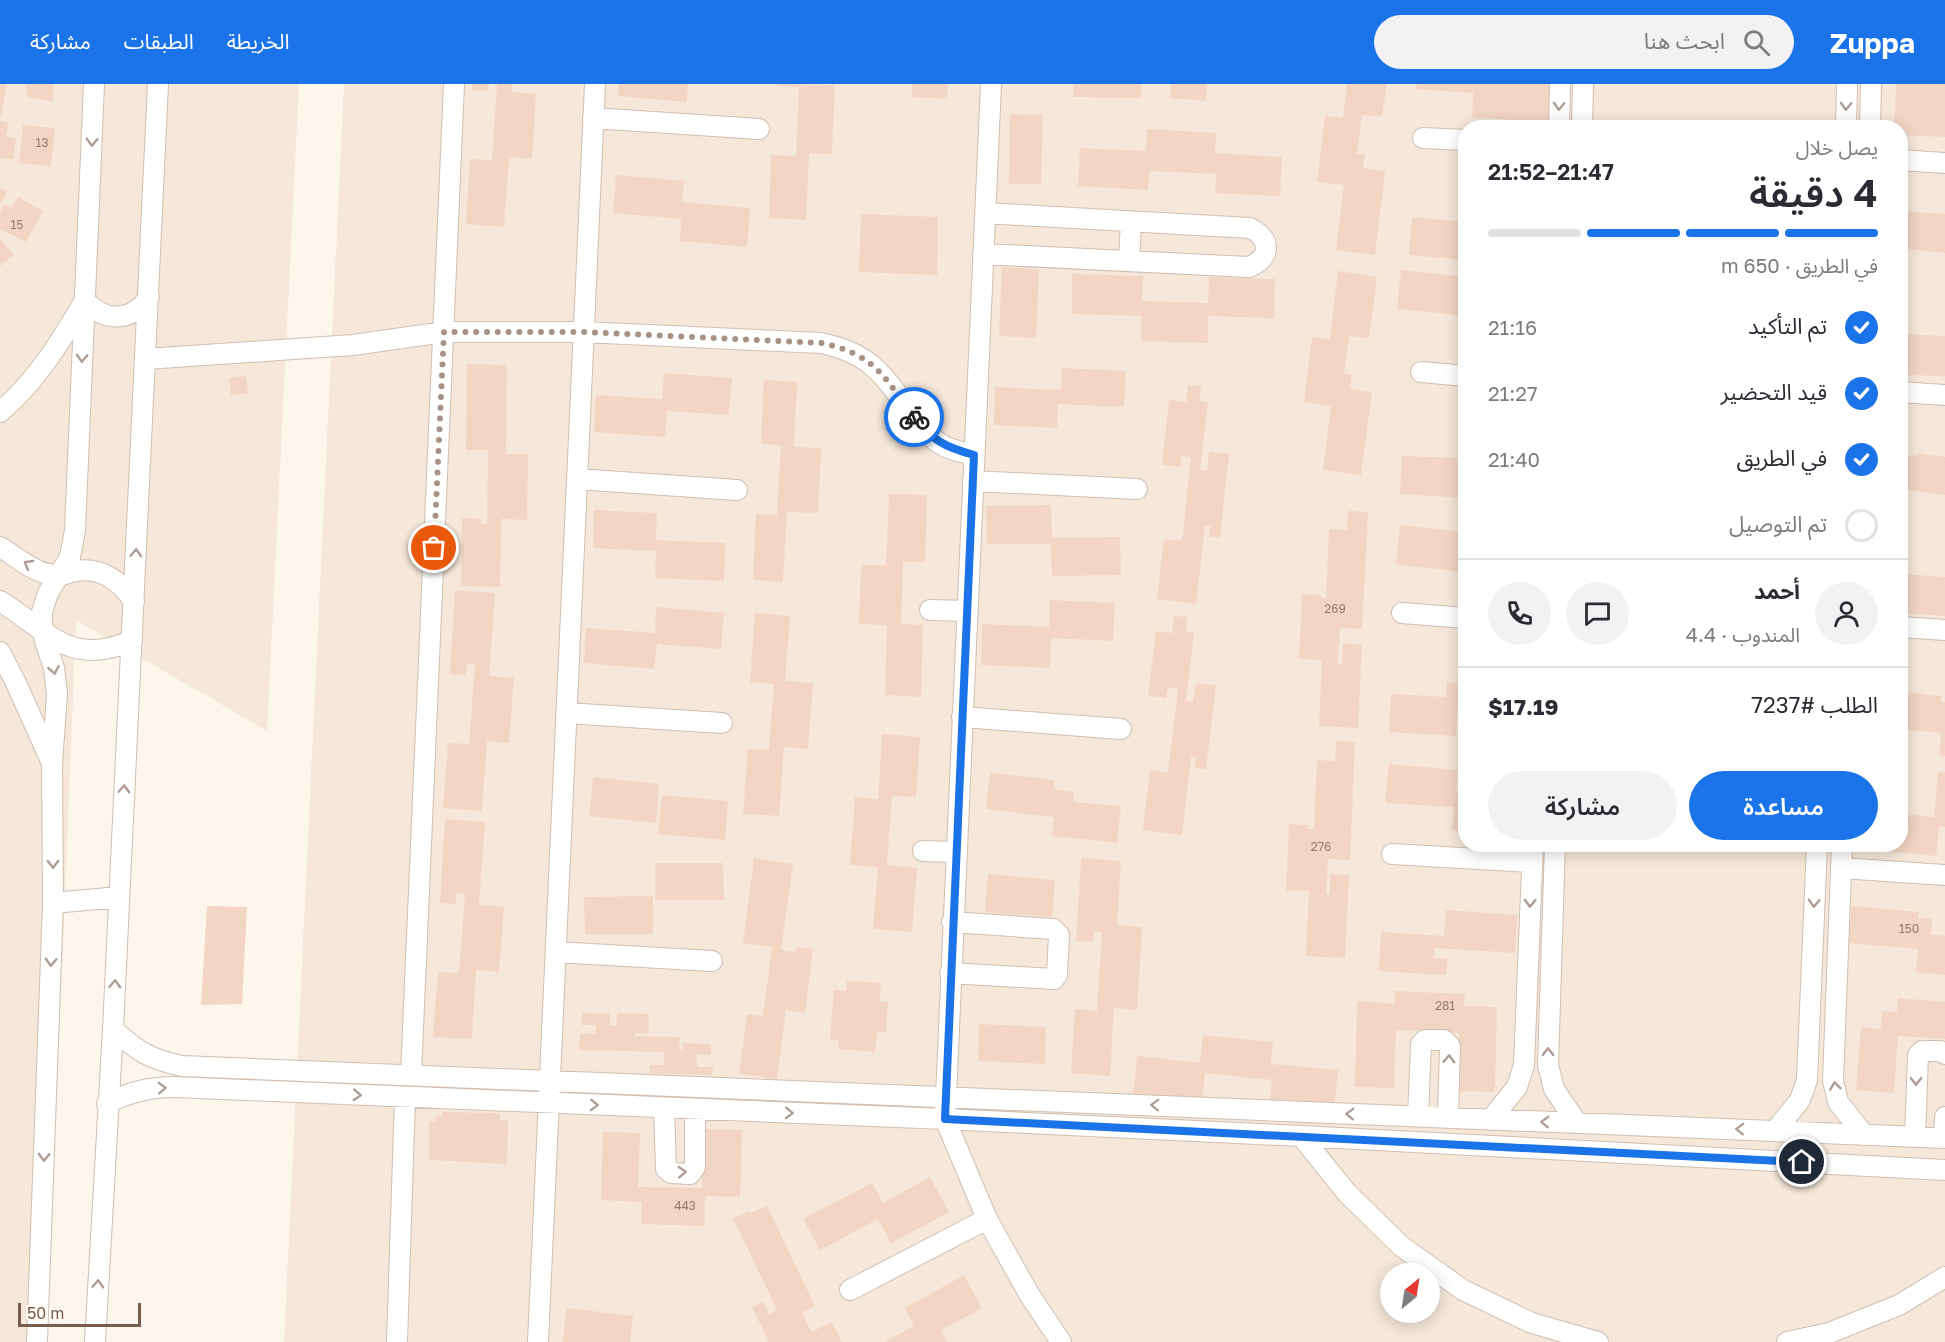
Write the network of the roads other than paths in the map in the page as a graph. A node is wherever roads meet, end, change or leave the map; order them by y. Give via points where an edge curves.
1 (94, 84) edge
2 (158, 84) edge
3 (454, 84) edge
4 (595, 84) edge
5 (991, 84) edge
6 (1560, 84) edge
7 (1583, 84) edge
8 (1847, 84) edge
9 (1871, 84) edge
10 (593, 118) junction
11 (1559, 120) edge
12 (1582, 120) edge
13 (1846, 120) edge
14 (1870, 120) edge
15 (759, 129) dead end
16 (1423, 138) dead end
17 (1458, 140) edge
18 (1908, 161) edge
19 (1945, 163) edge
20 (985, 213) junction
21 (1131, 221) junction
22 (983, 254) junction
23 (1129, 261) junction
24 (149, 297) junction
25 (85, 300) junction
26 (444, 332) junction
27 (584, 332) junction
28 (146, 358) junction
29 (1422, 372) dead end
30 (1458, 375) edge
31 (1908, 393) edge
32 (1945, 395) edge
33 (0, 412) edge
34 (974, 455) junction
35 (577, 479) junction
36 (973, 480) junction
37 (1137, 489) dead end
38 (737, 490) dead end
39 (0, 547) edge
40 (60, 576) junction
41 (0, 601) edge
42 (134, 602) junction
43 (930, 610) dead end
44 (967, 611) junction
45 (1402, 613) dead end
46 (1458, 617) edge
47 (1908, 628) edge
48 (1945, 630) edge
49 (43, 631) junction
50 (132, 640) junction
51 (0, 652) edge
52 (566, 713) junction
53 (962, 717) junction
54 (722, 723) dead end
55 (1121, 729) dead end
56 (52, 764) junction
57 (923, 851) dead end
58 (955, 852) junction
59 (1556, 852) edge
60 (1817, 852) edge
61 (1842, 852) edge
62 (1532, 853) edge
63 (1392, 854) dead end
64 (1841, 868) junction
65 (1945, 875) edge
66 (118, 897) junction
67 (53, 903) junction
68 (952, 922) junction
69 (556, 952) junction
70 (712, 962) dead end
71 (950, 973) junction
72 (112, 1029) junction
73 (1945, 1054) edge
74 (411, 1075) junction
75 (550, 1080) junction
76 (405, 1097) junction
77 (945, 1097) junction
78 (107, 1104) junction
79 (549, 1104) junction
80 (664, 1108) junction
81 (695, 1109) junction
82 (1418, 1116) junction
83 (1945, 1117) edge
84 (1448, 1118) junction
85 (945, 1119) junction
86 (1491, 1119) junction
87 (1577, 1123) junction
88 (1774, 1131) junction
89 (1864, 1135) junction
90 (1301, 1136) junction
91 (1915, 1137) junction
92 (1945, 1138) edge
93 (1945, 1170) edge
94 (987, 1219) junction
95 (1945, 1277) edge
96 (850, 1290) dead end
97 (37, 1342) edge
98 (95, 1342) edge
99 (397, 1342) edge
100 (538, 1342) edge
101 (1061, 1342) edge
102 (1598, 1342) edge
103 (1787, 1342) edge

1 -> 25 street
2 - 24 street
3 - 26 street
4 - 10 street
5 - 20 street
6 -> 11 street
7 - 12 street
8 -> 13 street
9 - 14 street
10 - 15 street
10 - 27 street
16 - 17 street
18 - 19 street
20 - 21 street
20 - 22 street
21 - 23 street
21 - 23 street via 1250,228 1266,242 1259,262 1249,267
22 - 23 street
22 - 34 street
24 - 25 street via 130,314 114,317 97,312
24 - 28 street
25 - 33 street via 36,375
25 -> 40 street via 75,530 70,557
26 - 27 street
26 - 28 street via 353,345
26 - 74 street
27 - 34 street via 841,347 877,368 939,442
27 - 35 street
42 -> 28 street
29 - 30 street
31 - 32 street
34 - 36 street
35 - 38 street
35 - 52 street
36 - 37 street
36 - 44 street
40 -> 39 street via 47,574
40 - 42 street via 79,570 100,573 120,584
40 - 49 street via 45,602
41 - 49 street
42 - 50 street
43 - 44 street
44 - 53 street
45 - 46 street
47 - 48 street
49 - 50 street via 81,650 107,649
49 -> 56 street via 57,681
66 -> 50 street
51 - 56 street
52 - 54 street
52 - 69 street
53 - 55 street
53 - 58 street
56 -> 67 street
57 - 58 street
58 - 68 street
87 -> 59 street via 1554,1089 1548,1065
60 -> 88 street via 1807,1080 1800,1100
61 - 64 street
62 - 63 street
62 -> 86 street via 1524,1065 1517,1088
64 - 65 street
89 -> 64 street via 1838,1102 1833,1081
66 - 67 street
72 -> 66 street
67 -> 97 street
68 - 71 street
68 - 71 street via 1053,929 1059,935 1057,975 1053,979
69 - 70 street
69 - 75 street
71 - 77 street
72 - 74 street via 150,1057 182,1066
72 - 78 street
73 -> 91 street via 1922,1051 1918,1055
74 - 75 street
75 - 77 street
75 - 79 street
78 -> 76 street via 122,1095 156,1087
76 - 79 street
76 - 99 street
82 -> 77 street
77 - 85 street
98 -> 78 street
79 -> 80 street
79 - 100 street
80 - 81 street
80 -> 81 street via 666,1169 690,1174 695,1167
81 -> 85 street
82 - 84 street
84 -> 82 street via 1450,1046 1444,1040 1425,1040 1421,1044
83 - 92 street
84 - 86 street
85 - 90 street
85 - 94 street
87 -> 86 street
88 -> 87 street
88 - 89 street
89 - 91 street
90 - 93 street
90 - 102 street via 1347,1193 1401,1246 1463,1290 1532,1323
91 - 92 street
94 - 96 street
94 - 101 street
95 - 103 street via 1899,1305 1829,1333

